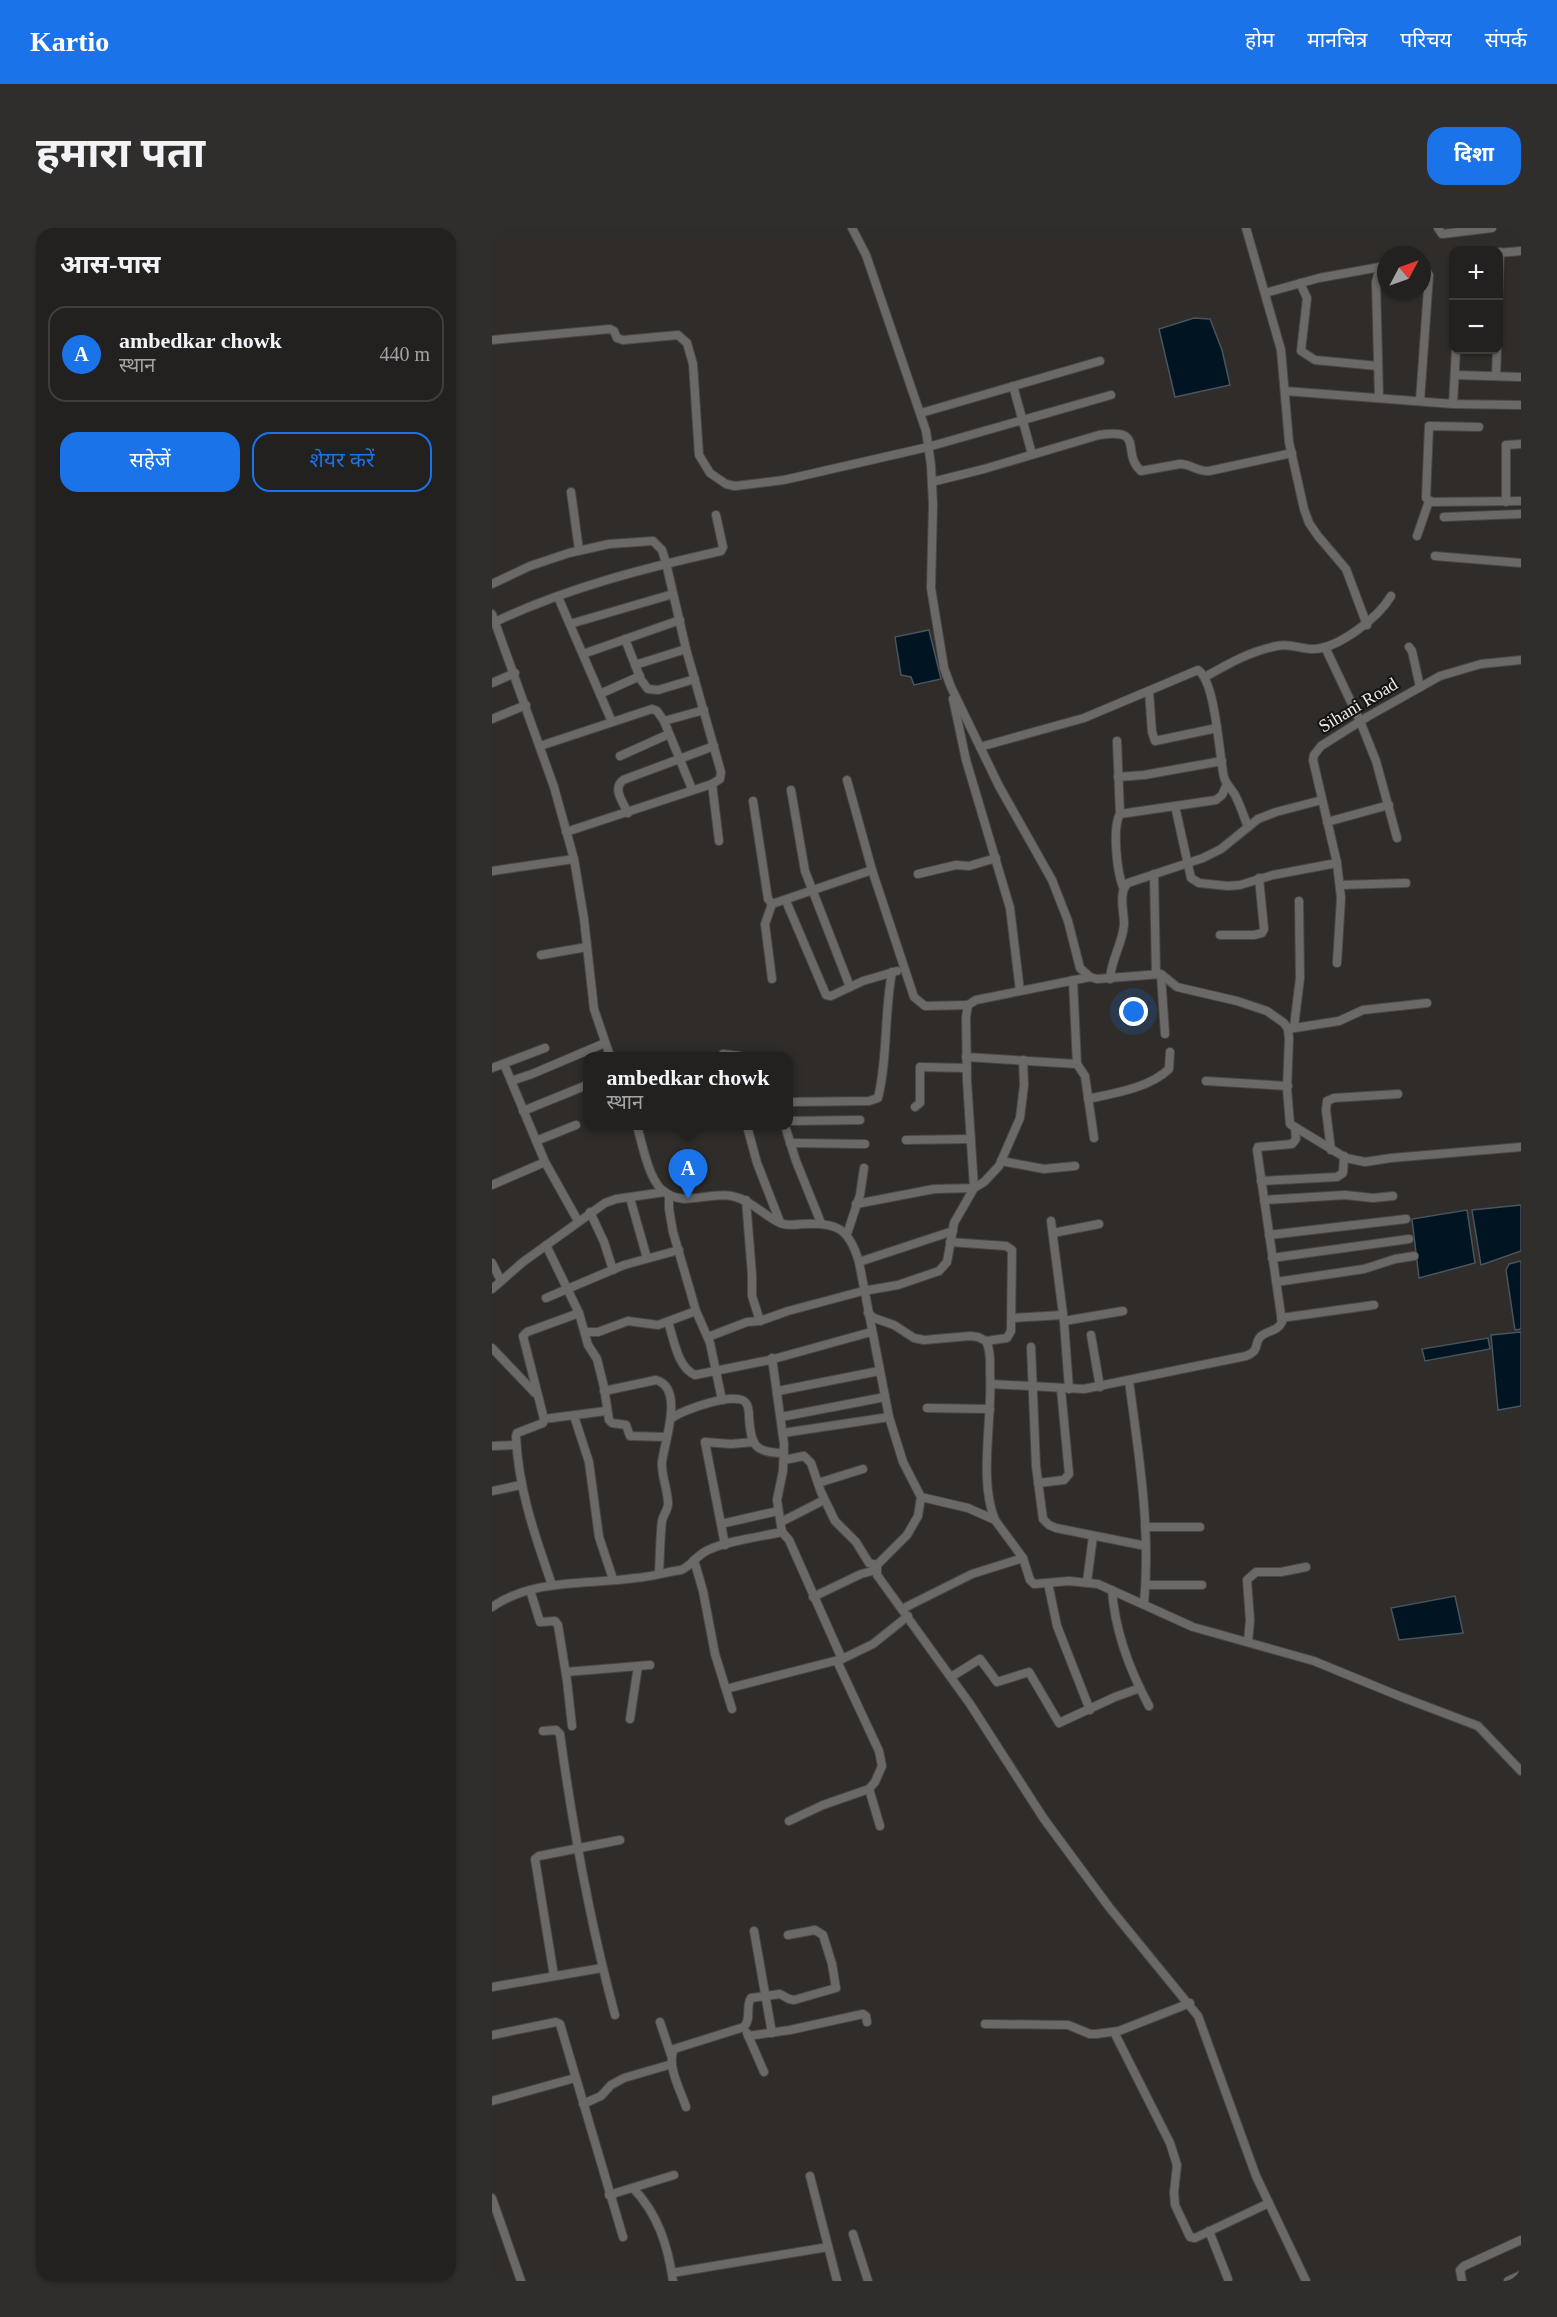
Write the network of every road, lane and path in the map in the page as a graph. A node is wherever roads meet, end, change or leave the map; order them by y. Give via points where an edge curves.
1 (852, 228) edge
2 (1246, 228) edge
3 (1438, 228) edge
4 (1492, 228) edge
5 (1521, 251) edge
6 (1503, 253) edge
7 (1377, 266) edge
8 (1377, 280) edge
9 (1300, 283) junction
10 (1265, 293) junction
11 (1427, 300) edge
12 (492, 340) edge
13 (1456, 354) edge
14 (1497, 354) edge
15 (1100, 361) dead end
16 (1378, 366) junction
17 (1455, 375) junction
18 (1496, 376) junction
19 (1521, 377) edge
20 (1013, 386) junction
21 (1285, 390) junction
22 (1111, 394) dead end
23 (1380, 398) junction
24 (1420, 401) junction
25 (1453, 404) junction
26 (1521, 405) edge
27 (921, 413) junction
28 (1023, 418) junction
29 (1479, 427) dead end
30 (1521, 444) edge
31 (928, 447) junction
32 (1292, 453) junction
33 (1032, 454) junction
34 (932, 482) junction
35 (571, 492) dead end
36 (1429, 501) junction
37 (1521, 501) edge
38 (1506, 502) junction
39 (1521, 514) edge
40 (716, 515) dead end
41 (1444, 517) dead end
42 (1418, 536) dead end
43 (579, 550) junction
44 (1435, 556) dead end
45 (666, 563) junction
46 (1521, 563) edge
47 (492, 584) edge
48 (674, 594) junction
49 (1391, 596) dead end
50 (558, 597) junction
51 (493, 618) edge
52 (680, 620) junction
53 (570, 624) junction
54 (1367, 625) junction
55 (624, 639) junction
56 (1325, 646) junction
57 (1409, 647) dead end
58 (686, 648) junction
59 (582, 654) junction
60 (1521, 660) edge
61 (635, 665) junction
62 (515, 673) junction
63 (640, 676) junction
64 (1205, 677) junction
65 (695, 679) junction
66 (492, 683) edge
67 (951, 687) junction
68 (1420, 687) junction
69 (1149, 691) junction
70 (600, 694) junction
71 (526, 705) junction
72 (704, 710) junction
73 (492, 719) edge
74 (664, 721) junction
75 (1360, 721) junction
76 (612, 722) junction
77 (1217, 728) junction
78 (669, 734) junction
79 (1116, 741) dead end
80 (540, 746) junction
81 (714, 746) junction
82 (980, 747) junction
83 (620, 756) dead end
84 (679, 758) junction
85 (1222, 761) junction
86 (1118, 777) junction
87 (847, 780) dead end
88 (1227, 783) junction
89 (712, 784) junction
90 (692, 789) junction
91 (791, 790) dead end
92 (1322, 800) junction
93 (753, 801) dead end
94 (1389, 805) junction
95 (1175, 806) junction
96 (628, 813) junction
97 (1120, 814) junction
98 (1327, 822) junction
99 (1248, 827) junction
100 (566, 832) junction
101 (1397, 838) dead end
102 (719, 841) dead end
103 (996, 858) junction
104 (574, 859) junction
105 (1187, 863) junction
106 (1336, 863) junction
107 (873, 870) junction
108 (492, 871) edge
109 (1154, 873) junction
110 (918, 874) dead end
111 (1259, 878) junction
112 (1406, 882) dead end
113 (1340, 885) junction
114 (1123, 887) junction
115 (812, 891) junction
116 (786, 900) junction
117 (1299, 901) dead end
118 (772, 904) junction
119 (1220, 935) dead end
120 (587, 947) junction
121 (541, 955) dead end
122 (1337, 963) dead end
123 (904, 969) junction
124 (892, 972) junction
125 (1159, 974) junction
126 (1090, 977) junction
127 (772, 979) dead end
128 (1110, 979) junction
129 (1073, 980) junction
130 (850, 987) junction
131 (1020, 991) junction
132 (1427, 1003) dead end
133 (968, 1005) junction
134 (1291, 1028) junction
135 (1165, 1034) dead end
136 (605, 1043) junction
137 (546, 1048) dead end
138 (583, 1052) edge
139 (584, 1052) edge
140 (608, 1052) edge
141 (1170, 1052) dead end
142 (966, 1057) junction
143 (1023, 1060) junction
144 (504, 1064) junction
145 (1077, 1064) junction
146 (492, 1068) edge
147 (967, 1068) junction
148 (511, 1081) junction
149 (1206, 1081) dead end
150 (1287, 1086) junction
151 (583, 1087) edge
152 (1398, 1094) dead end
153 (1088, 1099) junction
154 (793, 1102) edge
155 (915, 1107) dead end
156 (523, 1111) junction
157 (860, 1120) dead end
158 (793, 1121) edge
159 (576, 1125) dead end
160 (1295, 1128) junction
161 (638, 1130) edge
162 (748, 1130) edge
163 (786, 1130) edge
164 (1095, 1138) dead end
165 (971, 1139) junction
166 (906, 1140) dead end
167 (536, 1141) junction
168 (790, 1143) junction
169 (865, 1144) dead end
170 (1521, 1147) edge
171 (1331, 1150) junction
172 (1344, 1156) junction
173 (1001, 1161) junction
174 (545, 1162) junction
175 (1075, 1166) dead end
176 (864, 1168) dead end
177 (492, 1173) edge
178 (1261, 1181) junction
179 (495, 1184) edge
180 (974, 1188) junction
181 (667, 1194) junction
182 (1393, 1196) dead end
183 (630, 1198) junction
184 (746, 1200) junction
185 (1264, 1200) junction
186 (856, 1204) junction
187 (590, 1212) junction
188 (1406, 1219) dead end
189 (578, 1221) junction
190 (1051, 1221) dead end
191 (780, 1222) junction
192 (821, 1223) junction
193 (1099, 1224) dead end
194 (952, 1231) junction
195 (1053, 1233) junction
196 (847, 1234) junction
197 (1269, 1235) junction
198 (1408, 1239) dead end
199 (950, 1242) junction
200 (546, 1245) junction
201 (679, 1250) junction
202 (1414, 1256) dead end
203 (647, 1258) junction
204 (1272, 1258) junction
205 (859, 1262) junction
206 (492, 1263) edge
207 (613, 1270) junction
208 (501, 1281) junction
209 (1276, 1282) junction
210 (492, 1289) edge
211 (567, 1289) junction
212 (863, 1291) junction
213 (546, 1298) dead end
214 (1374, 1305) dead end
215 (696, 1311) junction
216 (1123, 1311) dead end
217 (579, 1313) junction
218 (868, 1313) junction
219 (1012, 1318) junction
220 (1063, 1318) junction
221 (1281, 1318) junction
222 (760, 1321) junction
223 (668, 1322) junction
224 (585, 1332) junction
225 (871, 1332) junction
226 (1091, 1335) dead end
227 (708, 1337) junction
228 (986, 1341) junction
229 (1031, 1347) dead end
230 (492, 1348) edge
231 (772, 1358) junction
232 (716, 1371) junction
233 (879, 1371) junction
234 (1129, 1382) junction
235 (991, 1384) junction
236 (1032, 1385) junction
237 (1100, 1387) junction
238 (1065, 1389) junction
239 (778, 1390) junction
240 (604, 1391) junction
241 (536, 1395) junction
242 (885, 1397) junction
243 (722, 1400) junction
244 (927, 1408) dead end
245 (990, 1409) junction
246 (606, 1411) junction
247 (574, 1416) junction
248 (781, 1417) junction
249 (889, 1418) junction
250 (544, 1419) junction
251 (672, 1419) junction
252 (783, 1433) junction
253 (666, 1437) junction
254 (754, 1442) junction
255 (516, 1445) junction
256 (492, 1446) edge
257 (784, 1457) junction
258 (863, 1469) dead end
259 (818, 1483) junction
260 (1038, 1483) junction
261 (521, 1485) junction
262 (492, 1491) edge
263 (921, 1497) junction
264 (824, 1500) junction
265 (778, 1511) junction
266 (995, 1520) junction
267 (781, 1522) junction
268 (721, 1524) junction
269 (1145, 1527) junction
270 (1200, 1527) dead end
271 (782, 1532) junction
272 (1093, 1536) junction
273 (725, 1545) junction
274 (1146, 1546) junction
275 (1023, 1558) junction
276 (694, 1560) junction
277 (876, 1567) junction
278 (1306, 1568) dead end
279 (658, 1573) junction
280 (613, 1579) junction
281 (1087, 1582) junction
282 (1048, 1583) junction
283 (552, 1585) junction
284 (1146, 1585) junction
285 (1202, 1585) dead end
286 (530, 1590) junction
287 (1112, 1590) junction
288 (813, 1597) junction
289 (1144, 1604) junction
290 (492, 1607) edge
291 (905, 1613) junction
292 (1248, 1642) junction
293 (840, 1660) junction
294 (650, 1665) dead end
295 (638, 1666) junction
296 (566, 1672) junction
297 (951, 1677) junction
298 (1140, 1688) junction
299 (726, 1689) junction
300 (1149, 1706) dead end
301 (732, 1709) dead end
302 (1090, 1710) junction
303 (630, 1719) dead end
304 (572, 1726) dead end
305 (543, 1731) dead end
306 (1521, 1770) edge
307 (868, 1789) junction
308 (789, 1821) dead end
309 (880, 1826) dead end
310 (620, 1840) dead end
311 (579, 1847) junction
312 (754, 1931) dead end
313 (788, 1935) dead end
314 (602, 1968) junction
315 (554, 1977) junction
316 (492, 1987) edge
317 (765, 1995) junction
318 (1190, 2003) junction
319 (615, 2015) dead end
320 (660, 2022) dead end
321 (867, 2022) dead end
322 (985, 2024) dead end
323 (744, 2027) junction
324 (1114, 2032) junction
325 (772, 2033) junction
326 (492, 2035) edge
327 (748, 2036) junction
328 (671, 2060) junction
329 (764, 2072) dead end
330 (575, 2078) junction
331 (492, 2101) edge
332 (583, 2104) junction
333 (686, 2107) dead end
334 (674, 2175) dead end
335 (810, 2176) dead end
336 (633, 2188) junction
337 (609, 2195) junction
338 (492, 2198) edge
339 (1269, 2203) junction
340 (496, 2223) edge
341 (1209, 2231) junction
342 (853, 2234) dead end
343 (623, 2237) dead end
344 (1521, 2240) edge
345 (828, 2247) junction
346 (1521, 2275) edge
347 (672, 2277) edge
348 (1228, 2279) dead end
349 (521, 2281) edge
350 (837, 2281) edge
351 (868, 2281) edge
352 (1306, 2281) edge
353 (1462, 2281) edge
354 (1508, 2281) edge

1 - 27 street via 866,255
2 - 10 street
3 - 4 street via 1442,234
5 - 6 street
7 - 9 street
8 - 16 street
9 - 10 street
9 - 16 street via 1307,298 1301,351 1315,360
10 - 21 street via 1281,350
11 - 24 street
12 - 31 street via 610,329 623,340 678,335 687,344 693,364 699,455 710,473 726,484 784,480
13 - 17 street
14 - 18 street
15 - 20 street
16 - 23 street
17 - 18 street
17 - 25 street
18 - 19 street
20 - 27 street
20 - 28 street
21 - 23 street
21 - 32 street
22 - 28 street
23 - 24 street
24 - 25 street
25 - 26 street
27 - 31 street
28 - 31 street
28 - 33 street
29 - 36 street via 1429,426
30 - 38 street via 1506,445
31 - 34 street
32 - 33 street via 1209,471 1180,464 1141,471 1129,439 1114,433
32 - 54 street via 1309,523 1346,569
33 - 34 street
34 - 67 street via 931,588 939,643
35 - 43 street
36 - 38 street
36 - 42 street
37 - 38 street
39 - 41 street
40 - 45 street via 721,551
43 - 45 street via 647,540 658,545
43 - 47 street
44 - 46 street
45 - 48 street
45 - 50 street
48 - 52 street
48 - 53 street
49 - 54 street
50 - 51 street
50 - 53 street
51 - 62 street
52 - 55 street
52 - 58 street
53 - 59 street
54 - 56 street
55 - 59 street
55 - 61 street
56 - 64 street via 1266,648 1246,654
56 - 75 street
57 - 68 street
58 - 61 street
58 - 65 street
59 - 70 street
60 - 68 street, Sihani Road via 1462,669
61 - 63 street
62 - 66 street
62 - 71 street
63 - 65 street via 652,691
63 - 70 street
64 - 69 street via 1194,671
64 - 77 street
65 - 72 street
67 - 82 street
67 - 103 street via 966,760
68 - 75 street, Sihani Road
69 - 77 street via 1155,741
69 - 82 street via 1084,718
70 - 76 street
71 - 73 street
71 - 80 street
72 - 74 street
72 - 81 street
74 - 76 street via 652,709
74 - 78 street
75 - 92 street, Sihani Road via 1321,746 1314,755
75 - 94 street
76 - 80 street
77 - 85 street
78 - 83 street
78 - 84 street
79 - 86 street
80 - 100 street
81 - 84 street
81 - 89 street via 722,775
82 - 126 street via 1052,880 1080,968
84 - 90 street
84 - 96 street via 619,784
85 - 86 street
85 - 88 street
86 - 97 street
87 - 107 street
88 - 95 street via 1216,800
88 - 99 street
89 - 90 street
89 - 102 street
90 - 96 street
91 - 115 street via 803,864
92 - 98 street, Sihani Road
92 - 99 street via 1276,812
93 - 118 street via 768,899
94 - 98 street
94 - 101 street
95 - 97 street
95 - 105 street
96 - 100 street
97 - 114 street via 1116,827
98 - 106 street, Sihani Road
99 - 105 street via 1221,849
100 - 104 street
103 - 110 street
103 - 131 street via 1013,923
104 - 108 street
104 - 120 street
105 - 109 street
105 - 111 street via 1191,878 1199,884 1240,885
106 - 111 street
106 - 113 street, Sihani Road
107 - 115 street
107 - 123 street
109 - 114 street
109 - 125 street
111 - 119 street via 1262,933
112 - 113 street
113 - 122 street, Sihani Road via 1342,914
114 - 128 street via 1124,926
115 - 116 street
115 - 130 street
116 - 118 street
116 - 130 street via 824,994 831,996
117 - 134 street via 1300,978
118 - 127 street via 765,924
120 - 121 street
120 - 136 street via 594,1009
123 - 124 street
123 - 133 street via 921,1005
124 - 130 street
124 - 154 street via 878,1098
125 - 128 street
125 - 134 street via 1177,987 1217,994 1266,1011
125 - 135 street
126 - 128 street
126 - 129 street
129 - 131 street
129 - 145 street
131 - 133 street
132 - 134 street via 1373,1008 1339,1021
133 - 142 street
134 - 150 street
136 - 139 street
136 - 140 street
137 - 144 street
138 - 148 street
141 - 153 street via 1169,1069 1162,1076
142 - 143 street
142 - 147 street
143 - 145 street
143 - 173 street via 1020,1118
144 - 146 street
144 - 148 street
145 - 153 street via 1085,1076
147 - 155 street via 920,1067 920,1103
147 - 165 street
148 - 156 street
149 - 150 street
150 - 160 street via 1288,1119
151 - 156 street
152 - 171 street via 1328,1101
153 - 164 street
156 - 167 street
157 - 158 street
159 - 167 street
160 - 171 street
160 - 178 street via 1296,1139 1292,1144 1258,1148
161 - 181 street via 654,1179
162 - 191 street
163 - 168 street
165 - 166 street
165 - 180 street
167 - 174 street
168 - 169 street
168 - 192 street
170 - 172 street via 1365,1162
171 - 172 street
172 - 178 street via 1343,1173 1337,1177
173 - 175 street via 1044,1170
173 - 180 street via 991,1176
174 - 179 street
174 - 189 street
176 - 186 street
177 - 179 street
178 - 185 street
180 - 186 street via 933,1189
180 - 194 street
181 - 183 street
181 - 184 street via 686,1200 729,1196
181 - 201 street
182 - 185 street
183 - 187 street via 610,1200
183 - 203 street
184 - 191 street
184 - 222 street via 752,1296
185 - 197 street
186 - 196 street
187 - 189 street
187 - 207 street
188 - 197 street
189 - 200 street
190 - 195 street
191 - 192 street
192 - 196 street
193 - 195 street
194 - 199 street
194 - 205 street
195 - 220 street
196 - 205 street
197 - 204 street
198 - 204 street
199 - 212 street via 947,1262 939,1271 898,1285
199 - 219 street via 1011,1248
200 - 208 street
200 - 211 street
201 - 203 street
201 - 215 street
202 - 209 street via 1364,1269
203 - 207 street
204 - 209 street
205 - 212 street
206 - 208 street
207 - 211 street
208 - 210 street
209 - 221 street
211 - 213 street
211 - 217 street
212 - 218 street
212 - 222 street
214 - 221 street
215 - 223 street
215 - 227 street
216 - 220 street
217 - 224 street
217 - 241 street via 523,1336
218 - 225 street
218 - 228 street via 914,1338 970,1336
219 - 220 street
219 - 228 street via 1007,1338
220 - 238 street
221 - 234 street via 1281,1326 1261,1336 1250,1354
222 - 227 street
223 - 224 street via 654,1326 628,1321 598,1332
223 - 232 street via 686,1369 695,1376
224 - 240 street via 597,1359
225 - 231 street
225 - 233 street
226 - 237 street
227 - 232 street
228 - 235 street
229 - 236 street
230 - 241 street
231 - 232 street
231 - 239 street
232 - 243 street
233 - 239 street
233 - 242 street
234 - 237 street
234 - 269 street
235 - 236 street
235 - 245 street
236 - 238 street
236 - 260 street
237 - 238 street
238 - 260 street via 1069,1474 1064,1480
239 - 248 street
240 - 246 street
240 - 251 street via 661,1382 669,1396
241 - 250 street
242 - 248 street
242 - 249 street
243 - 251 street via 684,1410
243 - 254 street via 740,1399 746,1403
244 - 245 street
245 - 266 street via 987,1477
246 - 247 street
246 - 253 street via 612,1423 626,1425 630,1436
247 - 250 street
247 - 280 street via 588,1462 599,1537
248 - 252 street
249 - 252 street
249 - 263 street via 903,1462
250 - 255 street via 543,1423 517,1433
251 - 253 street
252 - 257 street
253 - 279 street via 662,1471 668,1503
254 - 257 street via 763,1452
254 - 268 street via 705,1442
255 - 256 street
255 - 261 street
257 - 259 street via 806,1457
257 - 265 street
258 - 259 street
259 - 264 street
260 - 272 street via 1043,1519 1049,1525
261 - 262 street
261 - 283 street
263 - 266 street via 968,1508
263 - 277 street via 918,1516 908,1535
264 - 267 street
264 - 277 street via 835,1521
265 - 267 street
265 - 268 street
266 - 275 street
267 - 271 street
268 - 273 street
269 - 270 street
269 - 274 street
271 - 273 street
271 - 288 street
272 - 274 street
272 - 281 street
273 - 276 street
274 - 284 street
275 - 282 street via 1032,1582
275 - 291 street via 972,1574
276 - 279 street via 685,1569
276 - 299 street
277 - 288 street
277 - 291 street
278 - 292 street via 1249,1576
279 - 280 street
280 - 283 street
281 - 282 street
281 - 287 street
282 - 302 street via 1057,1626
283 - 286 street
284 - 285 street
284 - 289 street
286 - 290 street
286 - 296 street via 540,1622 558,1625
287 - 289 street
287 - 298 street via 1117,1627
288 - 293 street
289 - 292 street via 1193,1628
291 - 293 street via 873,1644
291 - 297 street
292 - 306 street via 1314,1660 1478,1726
293 - 299 street
293 - 307 street via 881,1761 880,1772
294 - 295 street
295 - 296 street
295 - 303 street
296 - 304 street
297 - 302 street via 980,1659 997,1682 1029,1672 1059,1723
297 - 318 street via 1044,1819 1109,1907
298 - 300 street
298 - 302 street
299 - 301 street
305 - 311 street via 555,1730 560,1734
307 - 308 street
307 - 309 street
310 - 311 street
311 - 314 street
311 - 315 street via 535,1859
312 - 317 street
313 - 317 street via 815,1930 823,1935 837,1986 794,2000 780,1994
314 - 315 street
314 - 319 street
315 - 316 street
317 - 323 street via 749,2000
317 - 325 street
318 - 324 street
318 - 339 street
320 - 328 street
321 - 325 street via 865,2014 860,2014
322 - 324 street via 1068,2025 1090,2034
323 - 327 street
323 - 328 street via 677,2047
324 - 341 street via 1175,2157 1173,2199 1188,2235 1192,2238
325 - 327 street
326 - 330 street via 558,2023
327 - 329 street
328 - 332 street via 624,2078
328 - 333 street
330 - 331 street
330 - 332 street
332 - 337 street
334 - 336 street
335 - 345 street
336 - 337 street
336 - 347 street via 659,2226
337 - 343 street
338 - 340 street
339 - 341 street
339 - 352 street
340 - 349 street
341 - 348 street
342 - 351 street
344 - 353 street via 1464,2266 1460,2270
345 - 347 street
345 - 350 street
346 - 354 street

